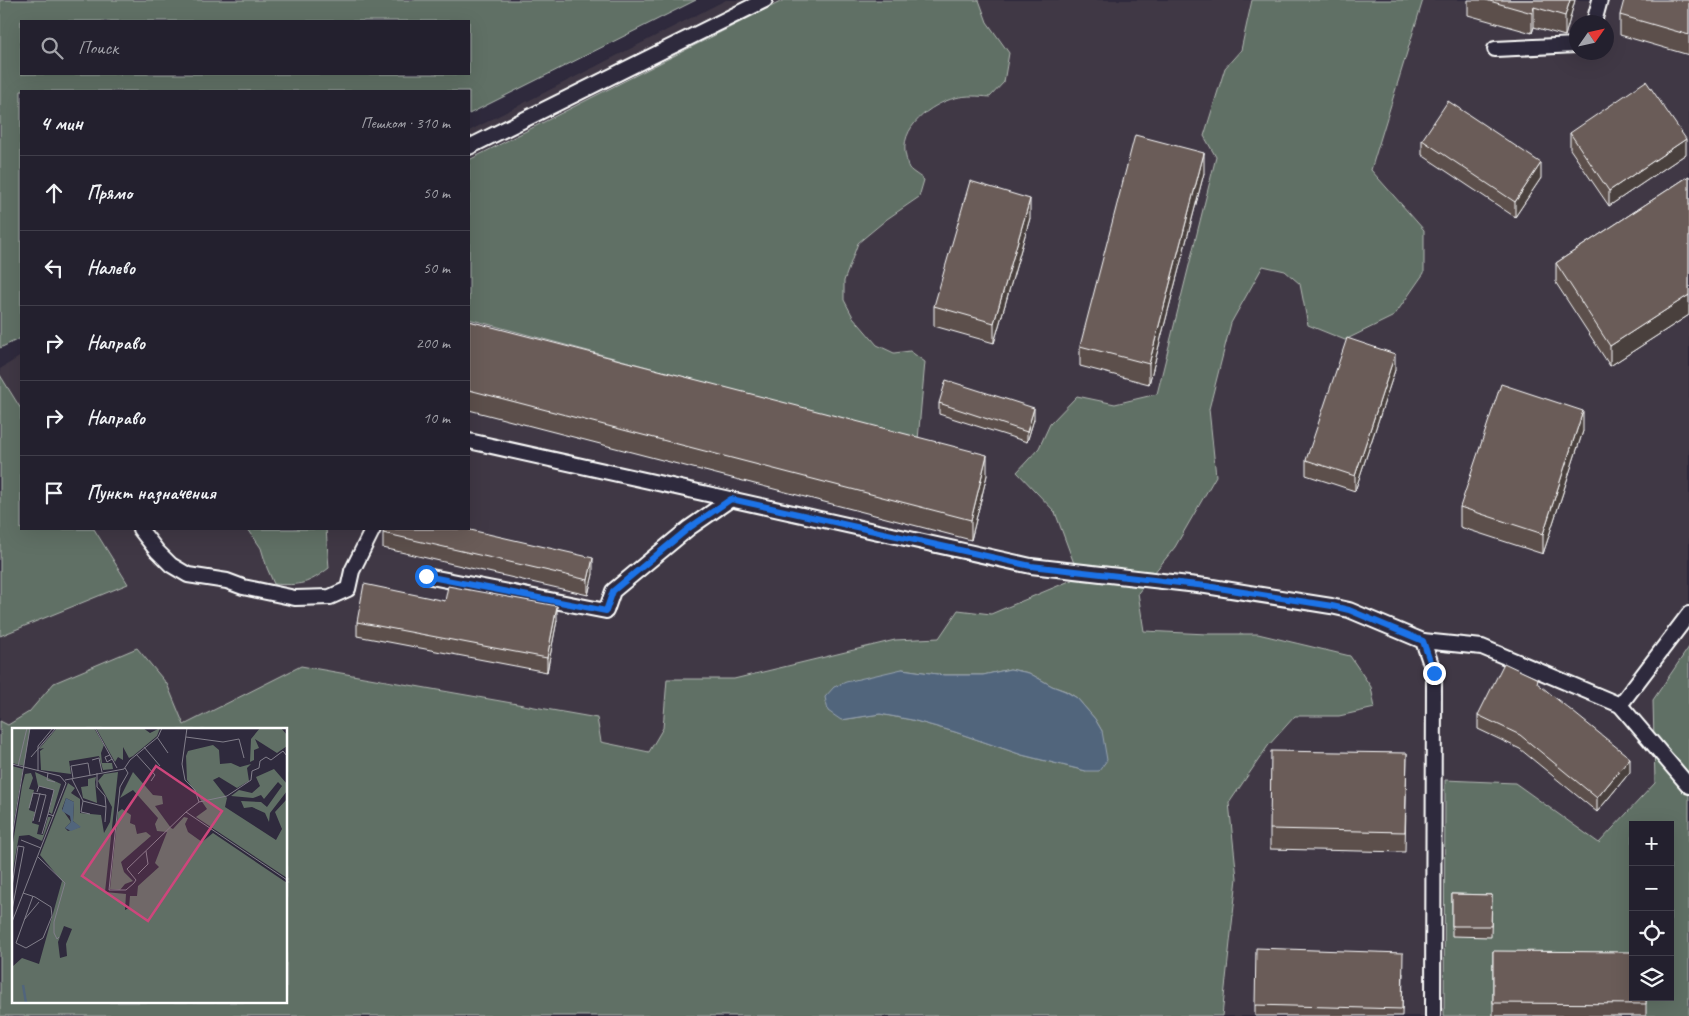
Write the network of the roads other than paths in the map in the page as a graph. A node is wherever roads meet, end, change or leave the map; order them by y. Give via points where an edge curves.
1 (764, 0) edge
2 (1600, 0) edge
3 (1596, 15) edge
4 (1569, 45) edge
5 (1496, 49) dead end
6 (470, 147) edge
7 (470, 441) edge
8 (731, 499) junction
9 (141, 530) edge
10 (372, 530) edge
11 (426, 576) dead end
12 (1689, 614) edge
13 (1423, 641) junction
14 (1620, 705) junction
15 (1689, 786) edge
16 (1433, 1016) edge

1 - 6 lane
2 - 3 lane
4 - 5 lane
7 - 8 lane
8 - 11 lane via 689,528 613,591 606,611
8 - 13 lane via 1031,566 1206,586 1332,606
9 - 10 lane via 157,552 188,575 295,598 330,597 348,589 352,570
12 - 14 lane
13 - 14 lane via 1482,648
13 - 16 lane via 1434,673
14 - 15 lane

